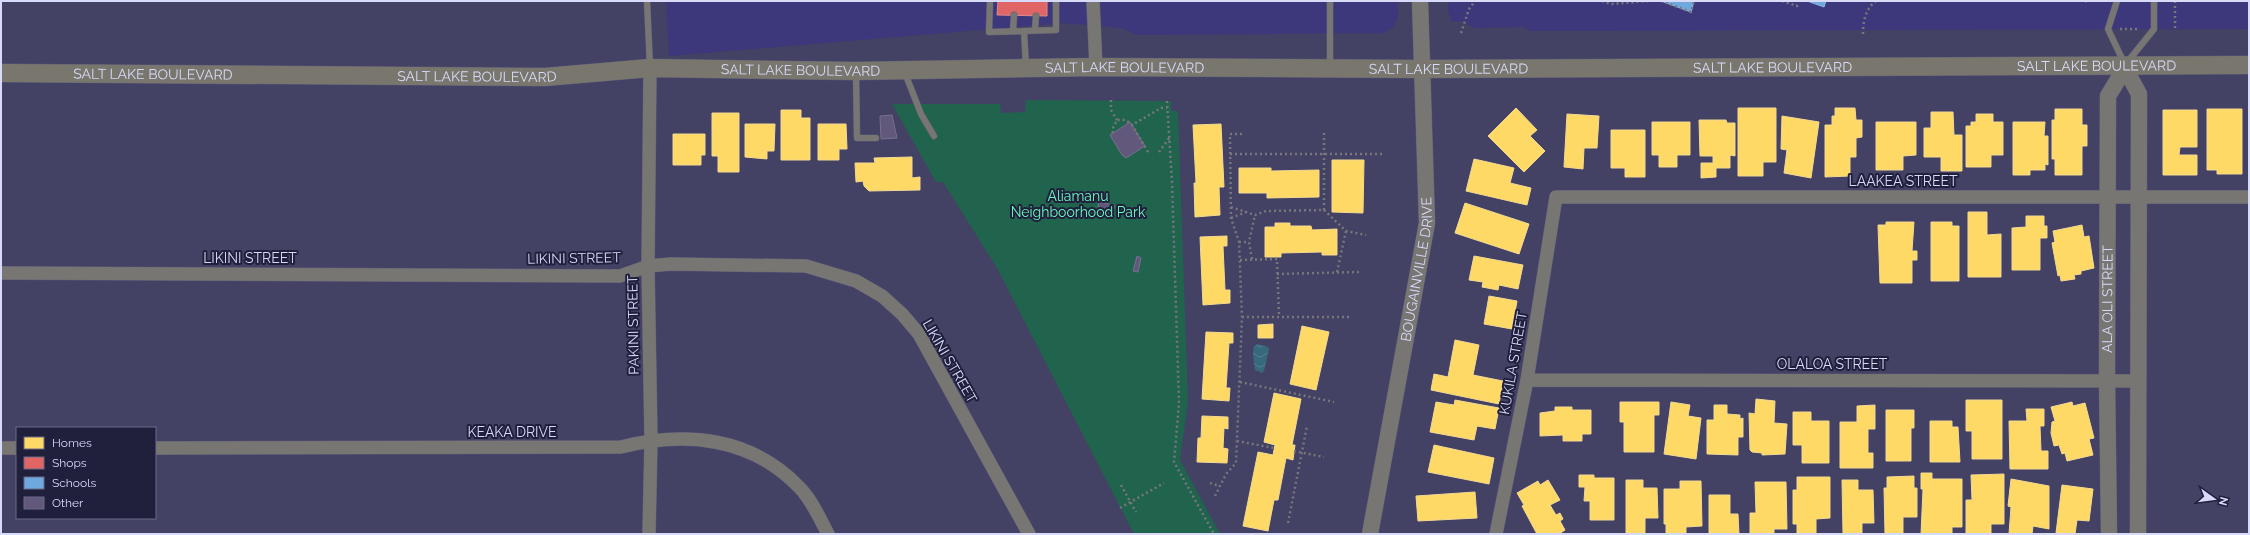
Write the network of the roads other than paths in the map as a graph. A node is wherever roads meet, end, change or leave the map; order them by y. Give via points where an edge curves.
1 (648, 1) edge
2 (990, 1) edge
3 (1056, 1) edge
4 (1093, 1) edge
5 (1330, 1) edge
6 (1420, 1) edge
7 (2117, 1) edge
8 (2154, 1) edge
9 (1014, 15) dead end
10 (1036, 16) dead end
11 (1035, 30) junction
12 (1013, 31) junction
13 (1024, 31) junction
14 (2249, 65) edge
15 (2125, 66) junction
16 (1096, 67) junction
17 (1330, 67) junction
18 (650, 68) junction
19 (1026, 68) junction
20 (903, 69) junction
21 (1422, 69) junction
22 (856, 71) junction
23 (1, 73) edge
24 (934, 136) dead end
25 (876, 138) dead end
26 (1556, 196) joint
27 (2139, 196) junction
28 (2107, 197) junction
29 (2249, 197) edge
30 (648, 266) junction
31 (1, 273) edge
32 (2107, 379) junction
33 (1527, 380) junction
34 (2137, 381) junction
35 (651, 440) junction
36 (1, 448) edge
37 (16, 448) edge
38 (156, 448) edge
39 (649, 534) edge
40 (828, 534) edge
41 (1029, 534) edge
42 (1370, 534) edge
43 (1496, 534) edge
44 (2109, 534) edge
45 (2138, 534) edge

1 - 18 lane
2 - 12 lane via 990,32
3 - 11 lane via 1056,30
4 - 16 street
5 - 17 lane
6 - 21 street, BOUGAINVILLE DRIVE
7 - 15 lane via 2108,29
8 - 15 lane via 2154,28
9 - 12 lane
10 - 11 lane
11 - 13 lane
12 - 13 lane
13 - 19 lane
14 - 15 main road, SALT LAKE BOULEVARD
15 - 21 main road, SALT LAKE BOULEVARD
15 - 27 street via 2139,94
15 - 28 street, ALA OLI STREET via 2108,96
16 - 17 main road, SALT LAKE BOULEVARD
16 - 19 main road, SALT LAKE BOULEVARD
17 - 21 main road, SALT LAKE BOULEVARD
18 - 22 main road, SALT LAKE BOULEVARD
18 - 23 main road, SALT LAKE BOULEVARD via 545,77
18 - 30 street, PAKINI STREET
19 - 20 main road, SALT LAKE BOULEVARD
20 - 22 main road, SALT LAKE BOULEVARD
20 - 24 lane via 921,114
21 - 42 street, BOUGAINVILLE DRIVE via 1427,223
22 - 25 lane via 857,138
26 - 28 street, LAAKEA STREET
26 - 33 street, KUKILA STREET
27 - 28 street, LAAKEA STREET
27 - 29 street, LAAKEA STREET
27 - 34 street
28 - 32 street, ALA OLI STREET
30 - 31 street, LIKINI STREET via 620,276
30 - 35 street, PAKINI STREET
30 - 41 street, LIKINI STREET via 806,266 856,281 882,296 920,334
32 - 33 street, OLALOA STREET
32 - 34 street, OLALOA STREET
32 - 44 street, ALA OLI STREET
33 - 43 street, KUKILA STREET
34 - 45 street
35 - 38 street, KEAKA DRIVE via 621,448
35 - 39 street, PAKINI STREET
35 - 40 street, KEAKA DRIVE via 714,442 734,446 756,455 800,488
36 - 37 street

